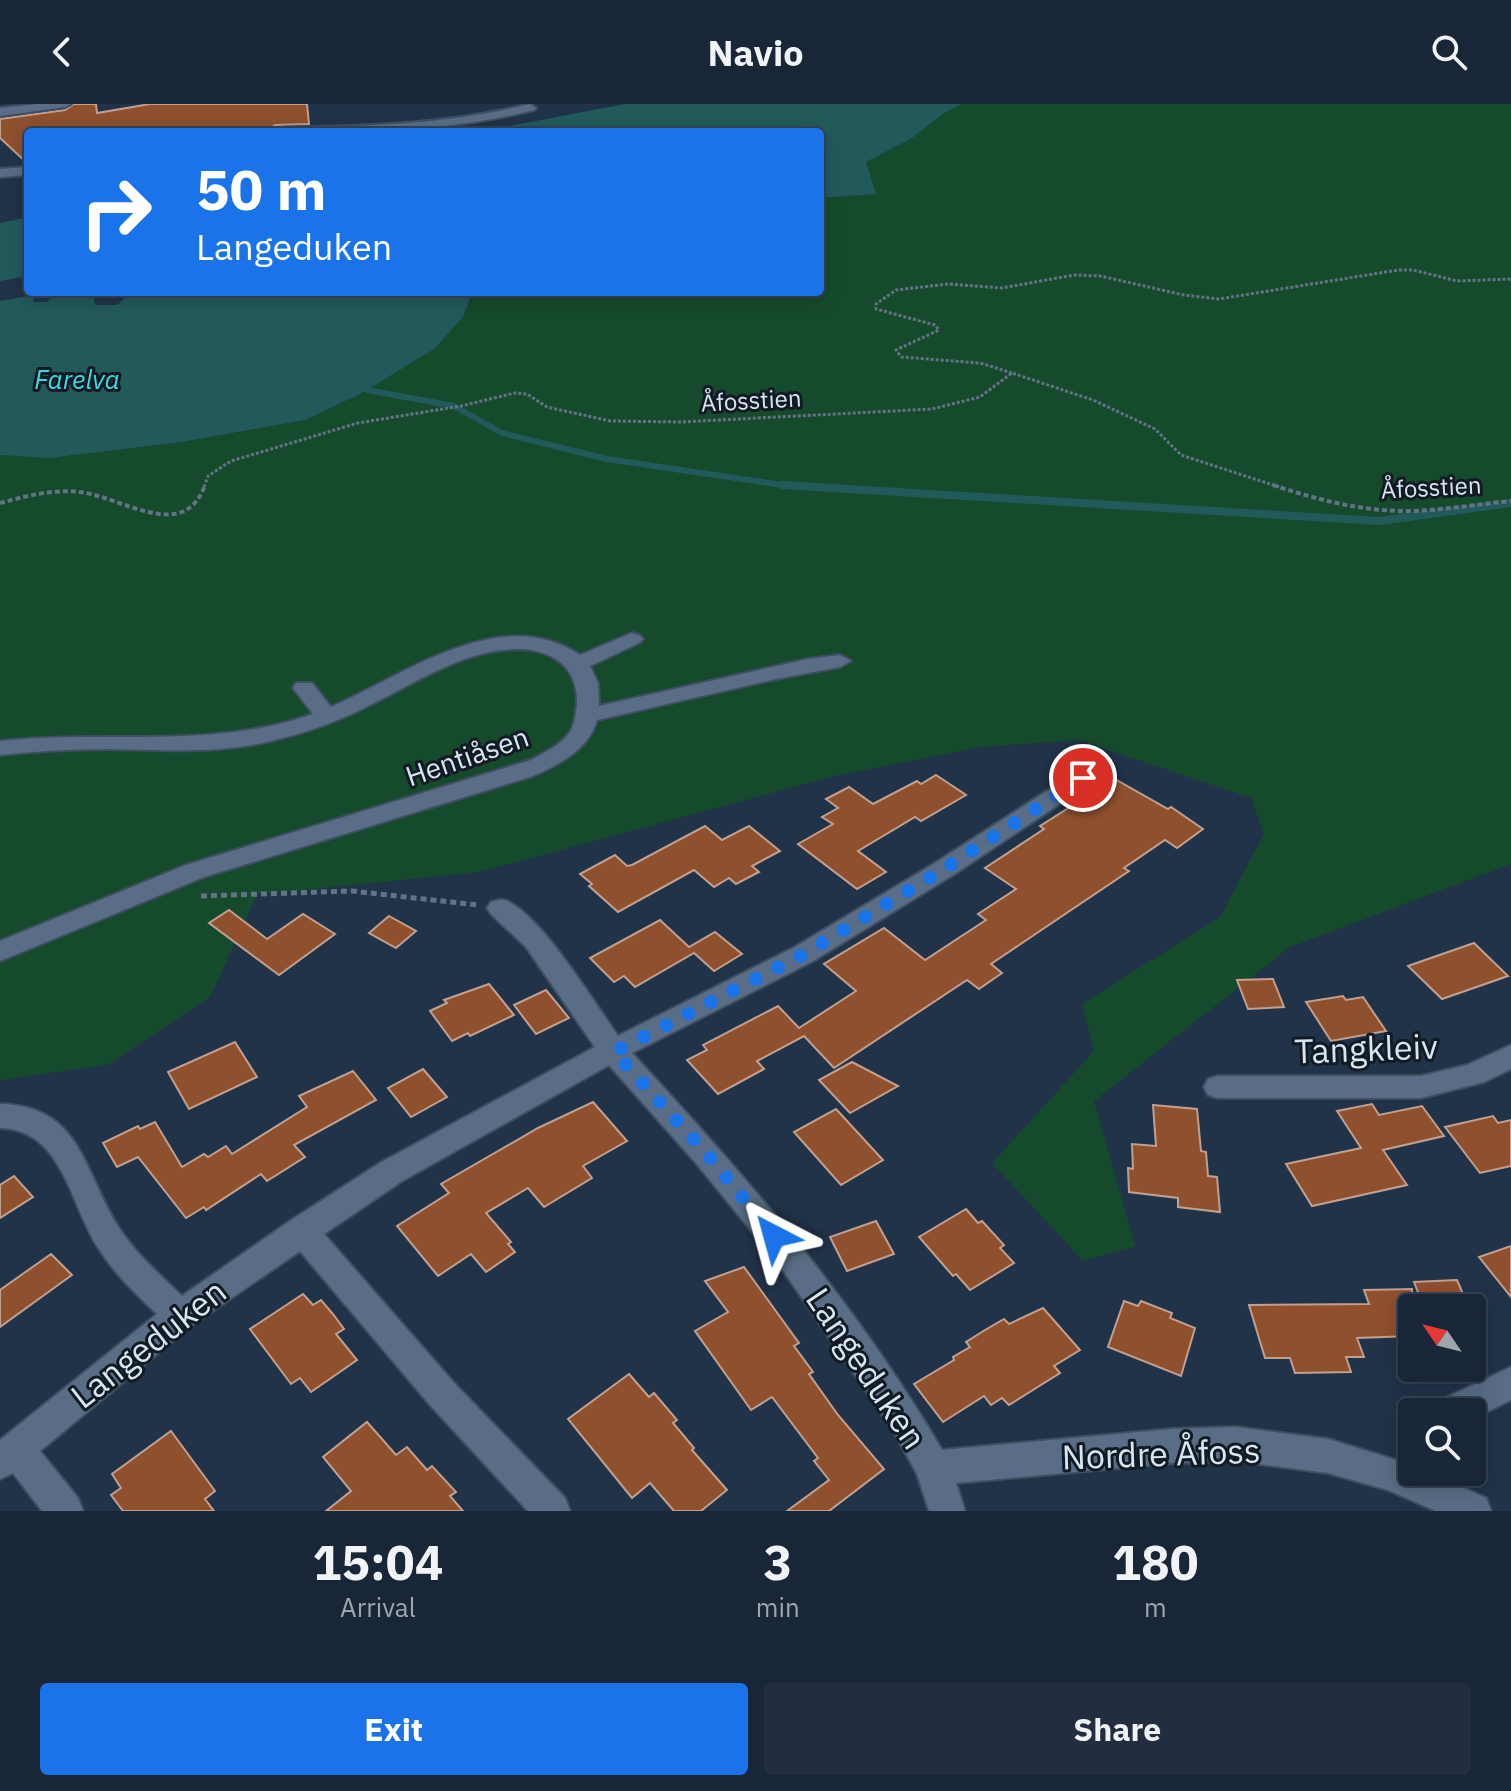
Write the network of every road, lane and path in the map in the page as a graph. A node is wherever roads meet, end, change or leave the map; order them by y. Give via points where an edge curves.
1 (65, 104) edge
2 (530, 108) dead end
3 (0, 112) edge
4 (410, 128) edge
5 (24, 171) edge
6 (0, 173) edge
7 (1511, 279) edge
8 (1012, 373) junction
9 (1511, 501) edge
10 (0, 503) edge
11 (632, 639) dead end
12 (840, 661) dead end
13 (579, 663) junction
14 (304, 688) dead end
15 (587, 715) junction
16 (327, 716) junction
17 (0, 748) edge
18 (1083, 778) dead end
19 (186, 898) dead end
20 (500, 908) joint
21 (0, 952) edge
22 (614, 1052) junction
23 (1511, 1056) edge
24 (1218, 1087) dead end
25 (0, 1116) edge
26 (301, 1230) junction
27 (180, 1315) junction
28 (1511, 1383) edge
29 (1480, 1398) edge
30 (8, 1456) edge
31 (933, 1468) junction
32 (1398, 1470) edge
33 (1432, 1486) edge
34 (65, 1511) edge
35 (552, 1511) edge
36 (947, 1511) edge
37 (1473, 1511) edge

1 - 3 street
2 - 4 street
5 - 6 street
7 - 8 path via 1457,281 1398,270 1219,299 1074,275 1002,288 948,284 896,290 876,304 885,313 924,321 939,330 902,344 896,350 901,357 980,363
8 - 9 path, Åfosstien via 1093,400 1155,429 1181,455 1316,499 1412,511
8 - 10 path, Åfosstien via 980,397 932,409 681,422 610,421 547,407 515,393 358,423 231,461 208,476 203,498 184,514 157,514 79,492
11 - 13 street
12 - 15 street
13 - 15 street via 587,675
13 - 16 street via 544,647 501,644 442,661
14 - 16 street
15 - 21 street, Hentiåsen via 569,746 525,771 195,871
16 - 17 street via 229,741
18 - 22 street, Langeduken via 804,954
19 - 20 path via 352,891
20 - 22 street, Langeduken via 549,957
22 - 26 street, Langeduken via 450,1136
22 - 31 street, Langeduken via 791,1256 877,1377
23 - 24 street, Tangkleiv via 1474,1074 1421,1087
25 - 27 street via 28,1119 49,1129 111,1241
26 - 27 street, Langeduken
26 - 35 street via 442,1394
27 - 30 street, Langeduken
28 - 29 street
30 - 34 street
31 - 32 street, Nordre Åfoss via 1236,1444
31 - 36 street, Langeduken
33 - 37 street, Nordre Åfoss

